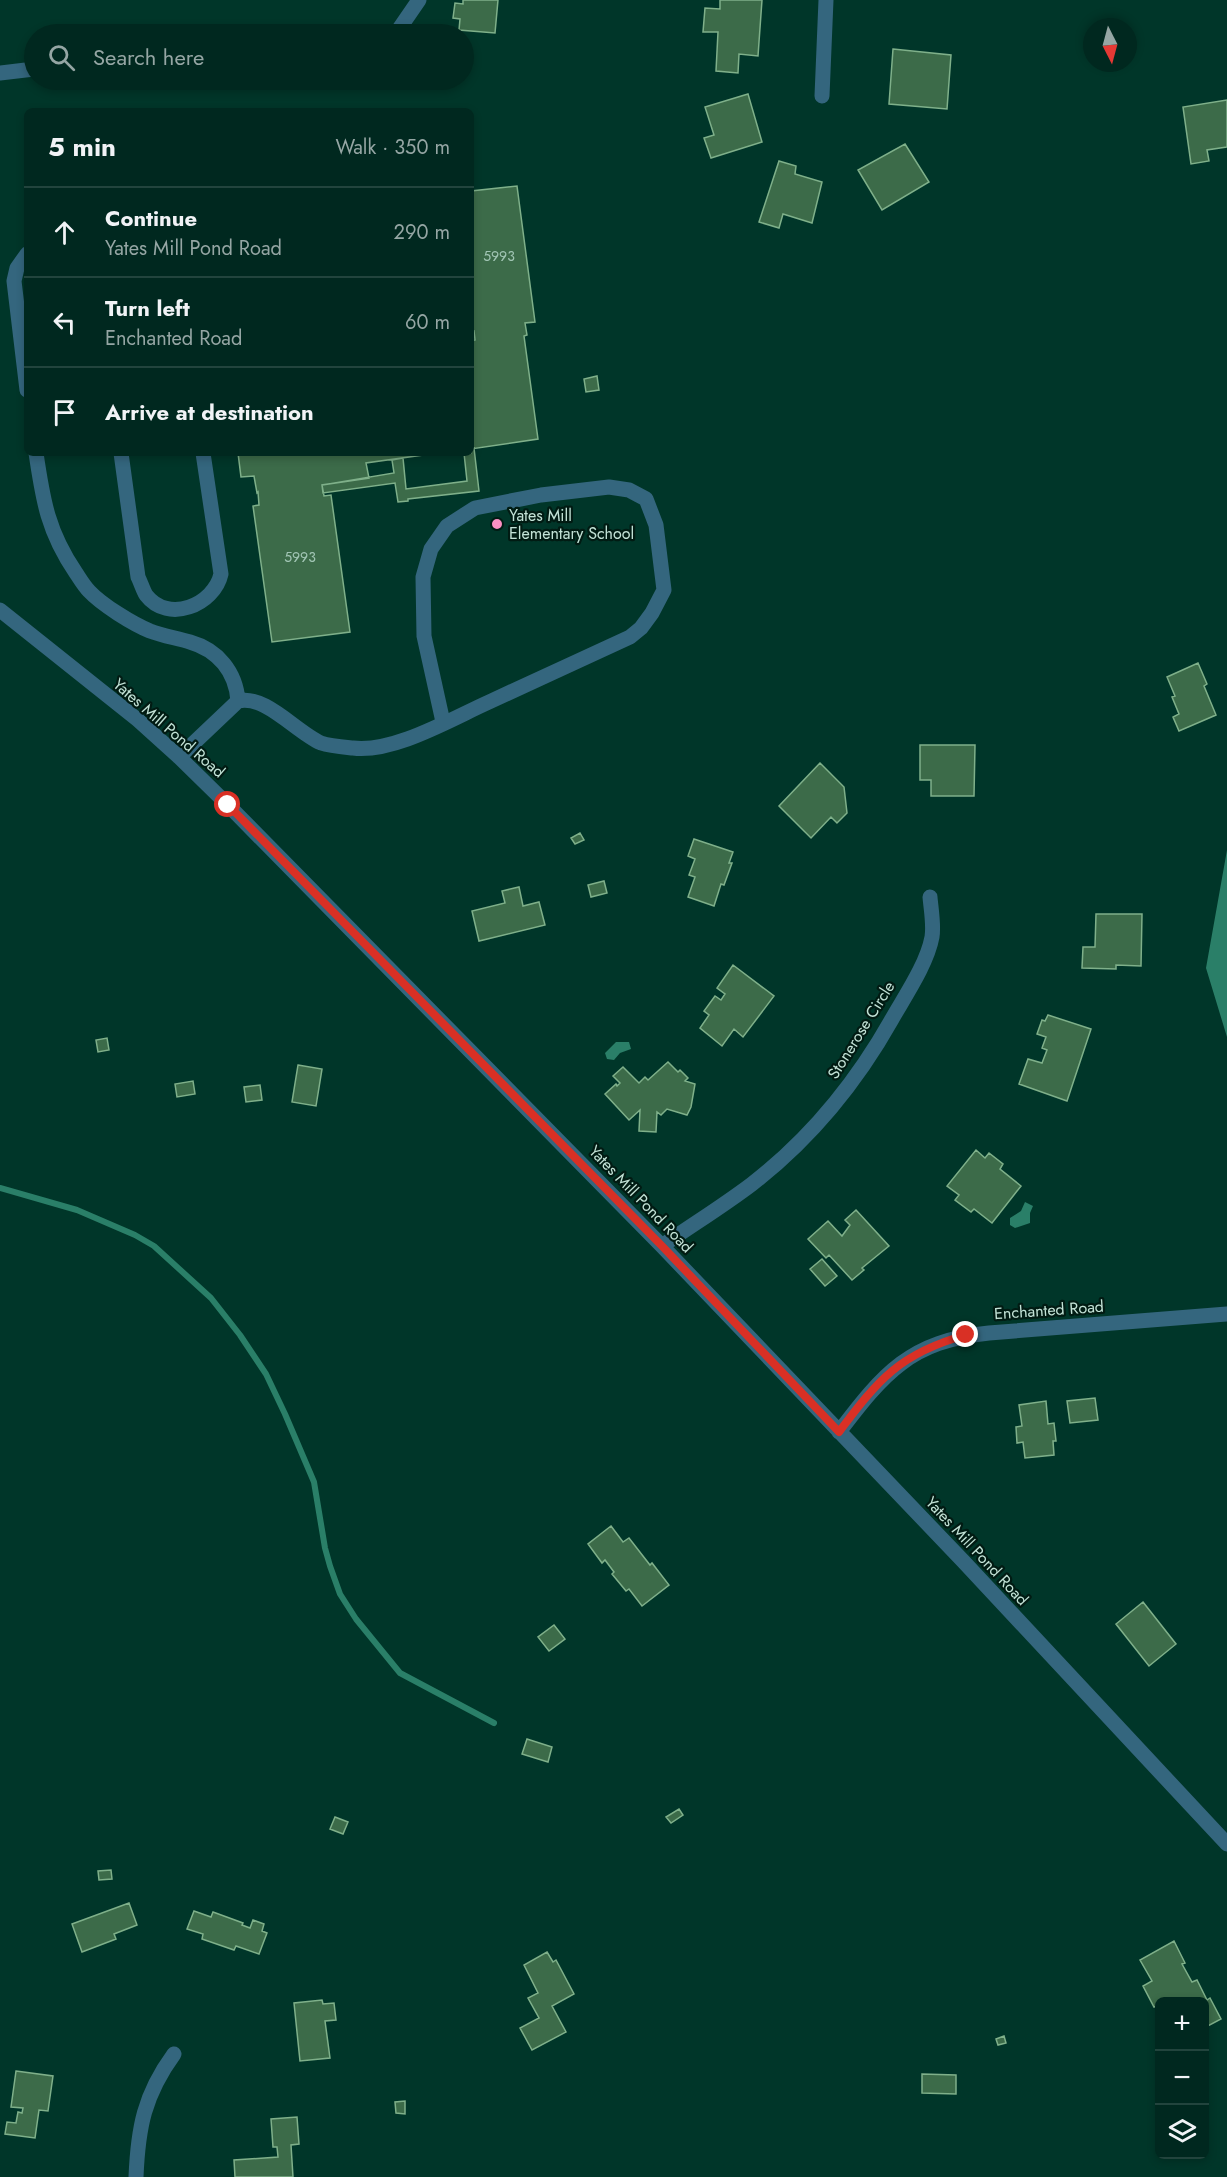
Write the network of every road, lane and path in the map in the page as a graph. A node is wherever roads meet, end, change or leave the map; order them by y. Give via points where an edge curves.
1 (419, 0) edge
2 (826, 0) edge
3 (401, 24) edge
4 (24, 70) edge
5 (0, 73) edge
6 (822, 96) dead end
7 (24, 259) edge
8 (24, 365) edge
9 (37, 456) edge
10 (121, 456) edge
11 (203, 456) edge
12 (0, 610) edge
13 (238, 701) junction
14 (443, 722) junction
15 (179, 757) junction
16 (930, 897) dead end
17 (662, 1246) junction
18 (1227, 1314) edge
19 (839, 1432) junction
20 (1227, 1844) edge
21 (174, 2054) dead end
22 (136, 2177) edge

1 - 3 street
2 - 6 street
4 - 5 street
7 - 8 street via 14,281
9 - 13 street via 52,531 89,592 152,632 193,643 215,654 237,686
10 - 11 street via 138,577 146,595 167,609 185,609 211,595 221,574
12 - 15 street, Yates Mill Pond Road
13 - 14 street via 261,702 303,733 323,743 353,748 372,749 402,741
13 - 15 street
14 - 14 street via 630,637 641,628 664,590 656,525 646,499 629,490 609,487 540,495 475,508 447,526 431,549 423,577 423,636
15 - 17 street, Yates Mill Pond Road
16 - 17 street, Stonerose Circle via 932,936 926,955 863,1068 818,1124 786,1155 751,1185
17 - 19 street, Yates Mill Pond Road
18 - 19 street, Enchanted Road via 966,1335 944,1341 902,1362 884,1377
19 - 20 street, Yates Mill Pond Road
21 - 22 street via 158,2075 146,2103

